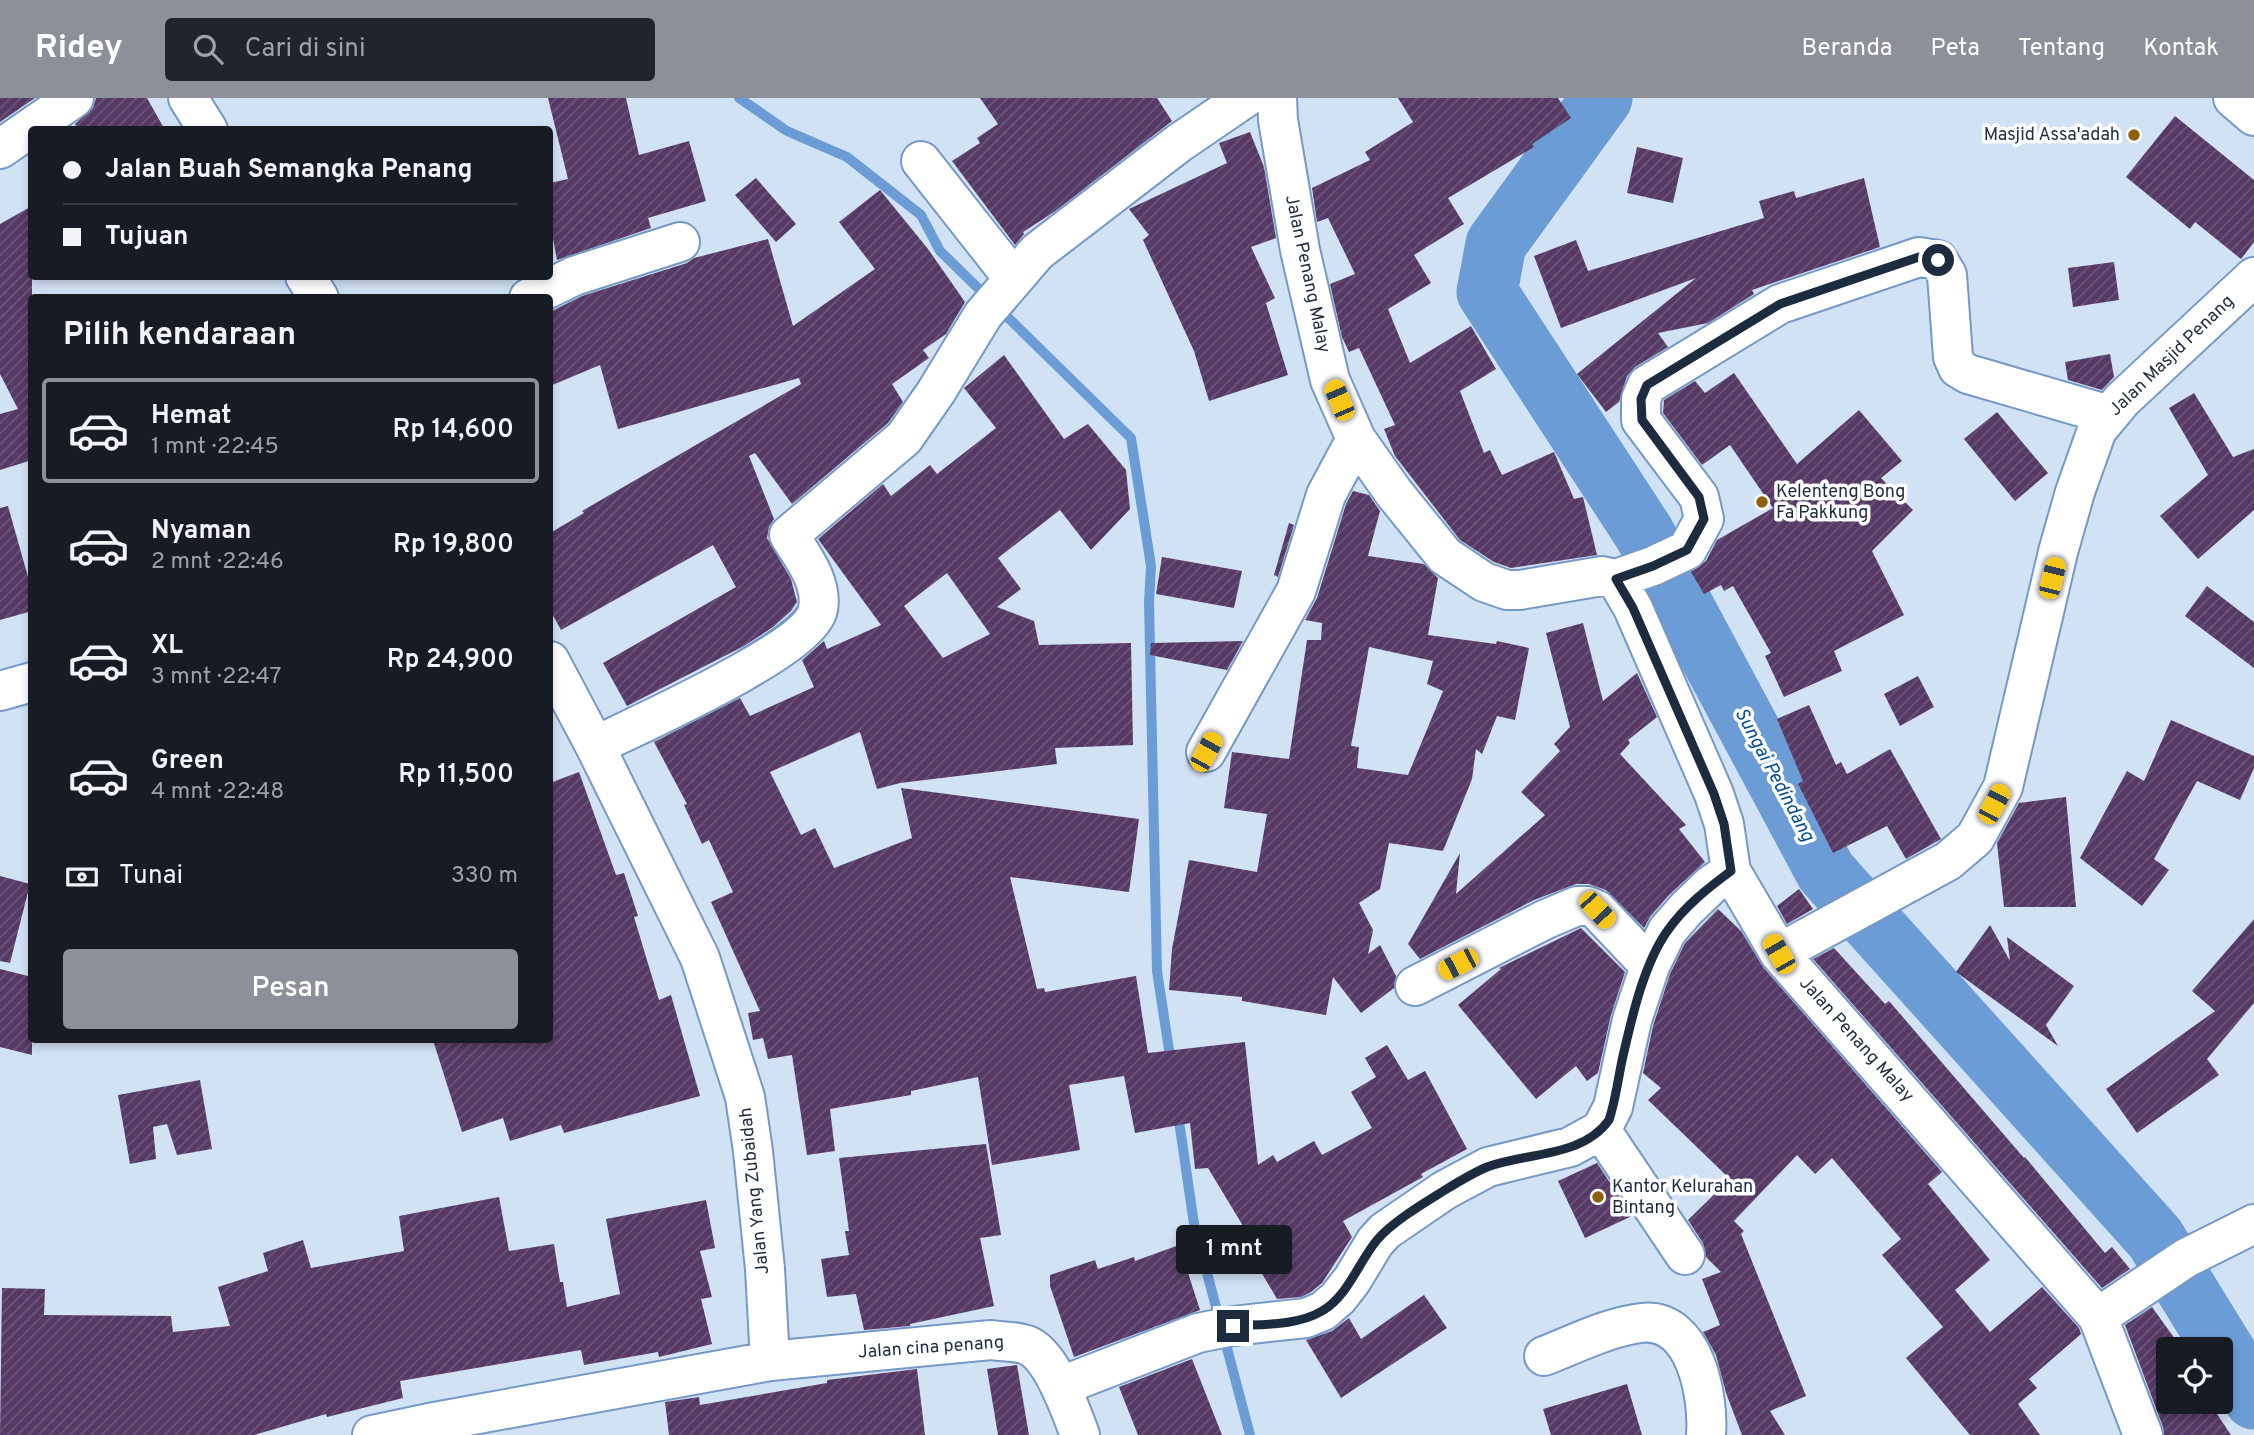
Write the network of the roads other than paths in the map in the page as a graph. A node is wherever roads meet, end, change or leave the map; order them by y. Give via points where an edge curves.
1 (74, 98) edge
2 (188, 98) edge
3 (1245, 98) edge
4 (1276, 98) edge
5 (2233, 98) edge
6 (2254, 116) edge
7 (33, 126) edge
8 (206, 126) edge
9 (28, 130) edge
10 (0, 149) edge
11 (921, 161) dead end
12 (680, 242) dead end
13 (2254, 277) edge
14 (537, 294) edge
15 (1000, 294) junction
16 (2109, 415) junction
17 (1356, 439) junction
18 (1616, 579) junction
19 (553, 667) edge
20 (28, 683) edge
21 (0, 691) edge
22 (595, 746) junction
23 (1206, 752) dead end
24 (1731, 871) junction
25 (1779, 954) junction
26 (1650, 966) junction
27 (1415, 986) dead end
28 (1601, 1130) junction
29 (2254, 1224) edge
30 (1685, 1255) dead end
31 (2098, 1317) junction
32 (1544, 1356) dead end
33 (770, 1361) junction
34 (1061, 1386) junction
35 (372, 1435) edge
36 (1080, 1435) edge
37 (1706, 1435) edge
38 (2143, 1435) edge

1 - 7 street
2 - 8 street
3 - 15 street via 1048,243
4 - 17 street, Jalan Penang Malay via 1300,250 1330,380
5 - 6 street
9 - 10 street
11 - 15 street
12 - 14 street via 574,276
13 - 16 street, Jalan Masjid Penang
15 - 22 street via 904,438 789,535 817,592 818,611 808,626 747,670
16 - 18 street via 1958,368 1953,357 1947,275 1938,260 1919,257 1780,304 1647,385 1641,399 1642,420 1699,497 1704,519 1687,550
16 - 25 street, Jalan Masjid Penang via 2097,430 2075,492 2003,787 1975,838 1948,861
17 - 18 street, Jalan Penang Malay via 1445,556 1484,582 1507,590 1601,576
17 - 23 street via 1326,495 1296,590
18 - 24 street, Jalan Penang Malay via 1714,794
19 - 22 street, Jalan Yang Zubaidah
20 - 21 street
22 - 33 street, Jalan Yang Zubaidah via 700,958 745,1097
24 - 25 street, Jalan Penang Malay
24 - 26 street via 1686,909 1667,932
25 - 31 street, Jalan Penang Malay
26 - 27 street via 1597,910 1577,906
26 - 28 street via 1632,1020 1613,1107
28 - 30 street
28 - 34 street via 1570,1147 1488,1167 1445,1190 1385,1231 1352,1280 1323,1311 1306,1318 1216,1329
29 - 31 street via 2186,1258
31 - 38 street, Jalan Penang Malay
32 - 37 street via 1642,1322 1667,1328 1680,1336 1698,1369
33 - 34 street, Jalan cina penang via 991,1340 1032,1347
33 - 35 street
34 - 36 street, Jalan cina penang

